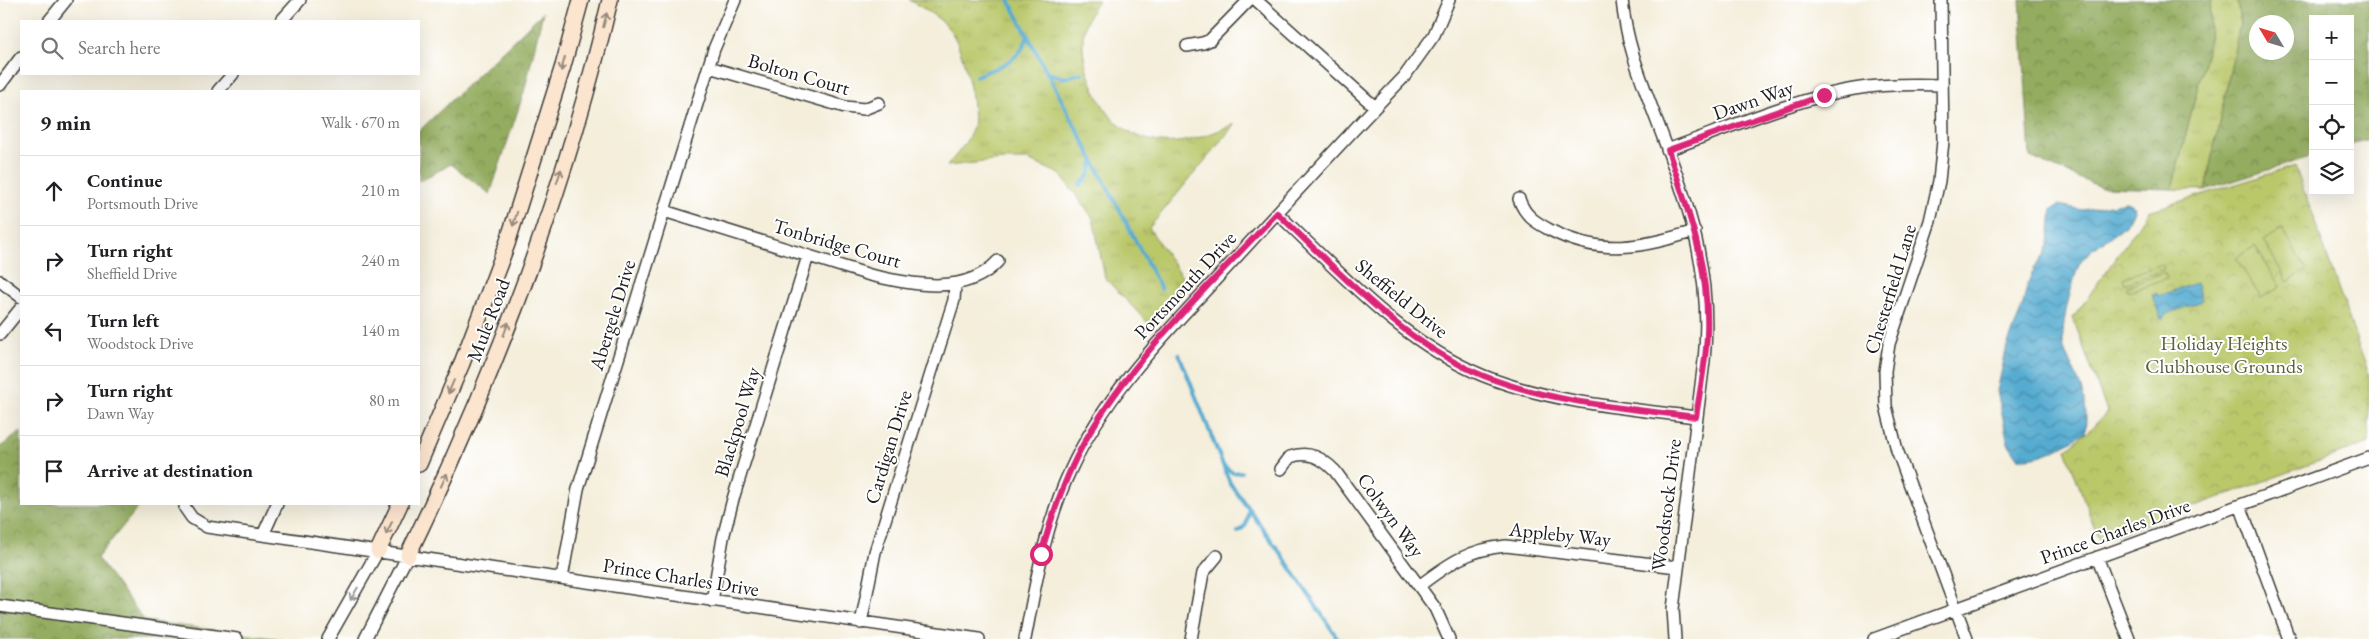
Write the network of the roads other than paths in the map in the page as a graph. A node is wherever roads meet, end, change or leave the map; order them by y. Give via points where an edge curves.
1 (66, 0) edge
2 (300, 0) edge
3 (581, 0) edge
4 (610, 0) edge
5 (736, 0) edge
6 (1250, 0) edge
7 (1256, 0) edge
8 (1449, 0) edge
9 (1622, 0) edge
10 (1942, 0) edge
11 (50, 20) edge
12 (282, 20) edge
13 (1186, 46) dead end
14 (20, 58) edge
15 (709, 66) junction
16 (233, 75) edge
17 (1, 81) edge
18 (1942, 85) junction
19 (219, 90) edge
20 (879, 104) dead end
21 (1375, 107) junction
22 (1668, 150) junction
23 (1519, 199) dead end
24 (664, 210) junction
25 (1277, 213) junction
26 (1695, 231) junction
27 (808, 256) junction
28 (998, 261) dead end
29 (0, 281) edge
30 (955, 284) junction
31 (20, 296) edge
32 (20, 309) edge
33 (0, 334) edge
34 (1696, 417) junction
35 (2369, 458) edge
36 (420, 462) edge
37 (1280, 469) dead end
38 (277, 505) edge
39 (400, 505) edge
40 (2240, 505) junction
41 (185, 508) dead end
42 (263, 535) junction
43 (378, 551) junction
44 (408, 555) junction
45 (1217, 556) dead end
46 (2097, 557) junction
47 (1677, 567) junction
48 (562, 578) junction
49 (1419, 586) junction
50 (712, 601) junction
51 (0, 606) edge
52 (1955, 609) junction
53 (861, 623) junction
54 (237, 639) edge
55 (328, 639) edge
56 (366, 639) edge
57 (978, 639) edge
58 (1026, 639) edge
59 (1191, 639) edge
60 (1449, 639) edge
61 (1675, 639) edge
62 (1874, 639) edge
63 (1967, 639) edge
64 (2129, 639) edge
65 (2289, 639) edge

1 - 11 street
2 - 12 street
3 -> 36 main road, Mule Road via 507,244
44 -> 4 main road, Mule Road via 446,477 488,378 536,249 585,98
5 - 15 street, Abergele Drive
6 - 13 street via 1210,40
7 - 21 street
8 - 21 street, Portsmouth Drive via 1420,58
9 - 22 street, Woodstock Drive via 1632,53
10 - 18 street, Chesterfield Lane
14 - 17 street
15 - 20 street, Bolton Court via 845,107 864,109
15 - 24 street, Abergele Drive
16 - 19 street
18 - 22 street, Dawn Way via 1890,84 1840,91
18 - 52 street, Chesterfield Lane via 1943,141 1939,181 1930,221 1889,344 1885,389 1888,420 1897,450
21 - 25 street, Portsmouth Drive
22 - 26 street, Woodstock Drive
23 - 26 street via 1523,210 1536,223 1571,240 1596,246 1630,248
24 - 27 street, Tonbridge Court
24 - 48 street, Abergele Drive via 578,489
25 - 34 street, Sheffield Drive via 1403,329 1471,370 1503,383 1561,399
25 - 58 street, Portsmouth Drive via 1136,366 1084,442 1048,529
26 - 34 street, Woodstock Drive via 1707,313
27 - 30 street, Tonbridge Court via 885,278
27 - 50 street, Blackpool Way via 730,508
28 - 30 street, Tonbridge Court via 984,274
29 - 31 street
30 - 53 street, Cardigan Drive via 954,300 875,552
32 - 33 street
34 - 47 street, Woodstock Drive
35 - 40 street, Prince Charles Drive
37 - 49 street, Colwyn Way via 1290,457 1297,455 1318,456 1326,462
38 - 42 street
39 -> 43 main road
40 - 46 street, Prince Charles Drive
40 - 65 street
41 - 42 street, Prince Charles Drive via 192,518 207,527
42 - 43 street, Prince Charles Drive
43 - 44 street, Prince Charles Drive
43 -> 55 street
44 - 48 street, Prince Charles Drive
44 - 56 street, Mule Road
45 - 59 street via 1203,573
46 - 52 street, Prince Charles Drive
46 - 64 street
47 - 49 street, Appleby Way via 1506,546 1468,554
47 - 61 street, Woodstock Drive via 1673,609
48 - 50 street, Prince Charles Drive
49 - 60 street, Colwyn Way via 1442,620
50 - 53 street, Prince Charles Drive
51 - 54 street
52 - 62 street, Prince Charles Drive
52 - 63 street, Chesterfield Lane
53 - 57 street, Prince Charles Drive

